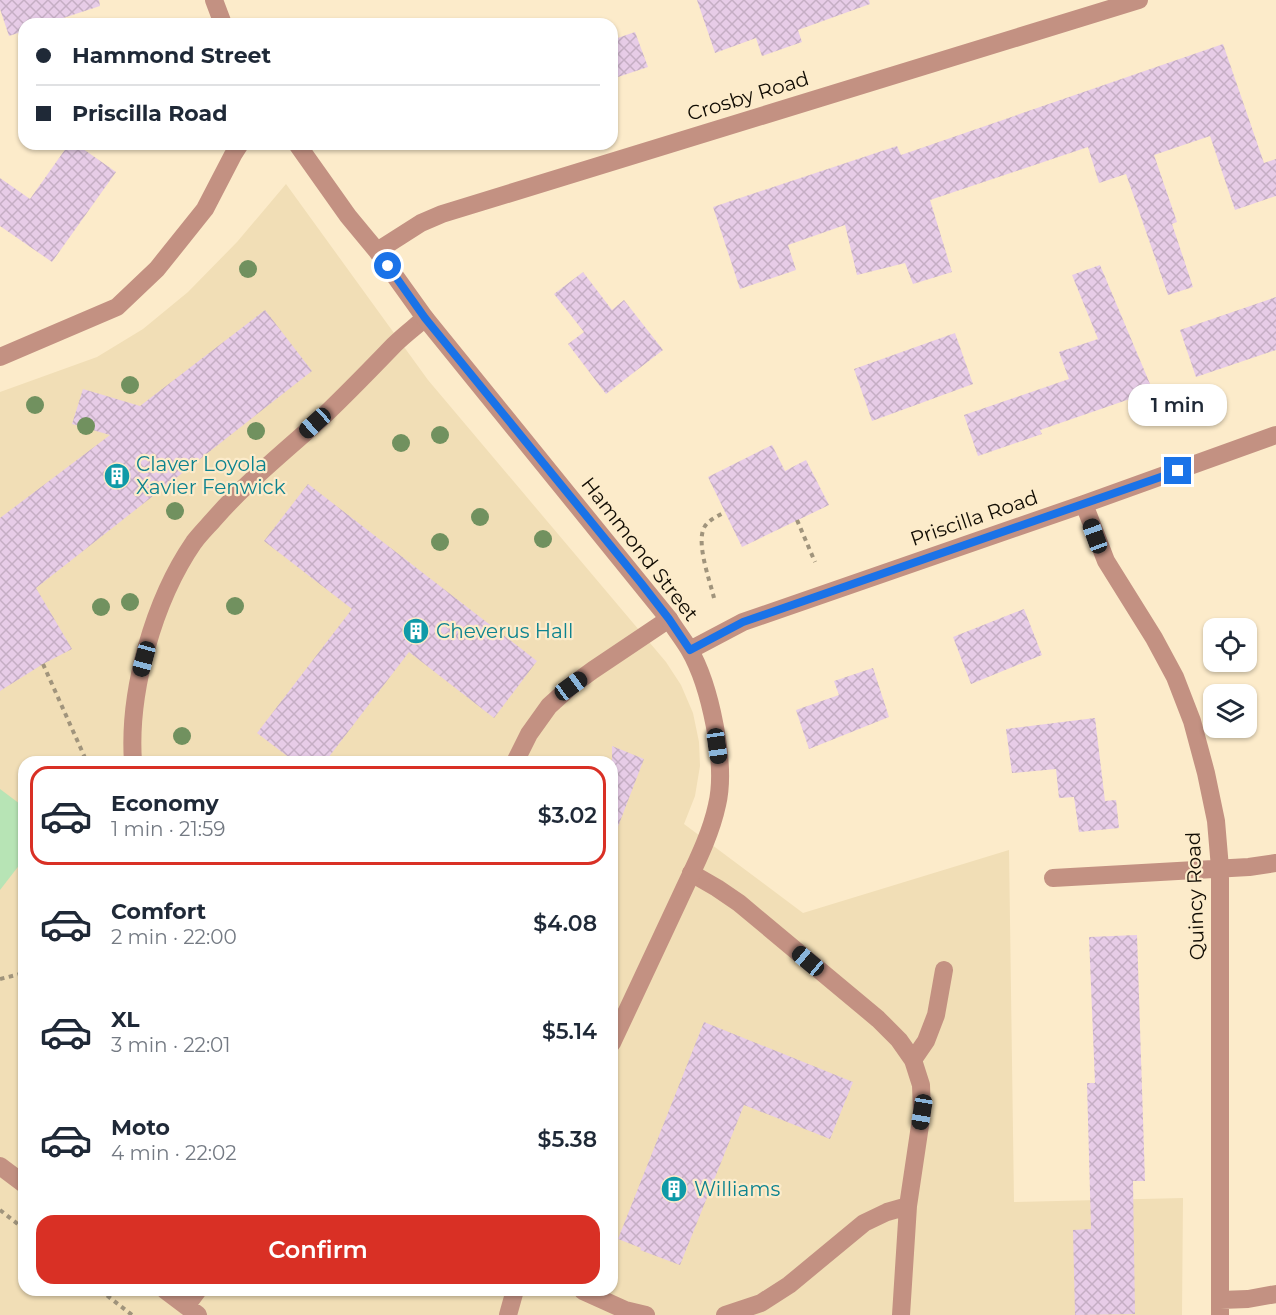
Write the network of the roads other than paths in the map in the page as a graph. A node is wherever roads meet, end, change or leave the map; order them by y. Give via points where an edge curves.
1 (214, 0) edge
2 (1139, 0) edge
3 (221, 18) edge
4 (236, 150) edge
5 (301, 150) edge
6 (377, 251) junction
7 (425, 318) junction
8 (0, 357) edge
9 (1276, 435) edge
10 (1084, 504) junction
11 (669, 619) junction
12 (690, 650) junction
13 (133, 756) edge
14 (517, 756) edge
15 (1276, 862) edge
16 (1220, 868) junction
17 (691, 873) junction
18 (1053, 878) dead end
19 (944, 970) dead end
20 (618, 1030) edge
21 (913, 1060) junction
22 (0, 1166) edge
23 (18, 1180) edge
24 (908, 1206) junction
25 (1276, 1294) edge
26 (173, 1296) edge
27 (196, 1296) edge
28 (513, 1296) edge
29 (596, 1296) edge
30 (1220, 1307) edge
31 (192, 1311) edge
32 (508, 1315) edge
33 (646, 1315) edge
34 (725, 1315) edge
35 (901, 1315) edge

1 - 3 street
2 - 6 street, Crosby Road via 442,214
4 - 8 street via 205,209 158,269 117,307
5 - 6 street, Hammond Street
6 - 7 street, Hammond Street
7 - 11 street, Hammond Street
7 - 13 street via 253,478 195,542 172,579 153,626 134,712
9 - 10 street, Priscilla Road
10 - 12 street, Priscilla Road via 743,622
10 - 16 street, Quincy Road via 1106,561 1175,677 1192,721 1216,821
11 - 12 street, Hammond Street
11 - 14 street via 571,686 549,706
12 - 17 street, Hammond Street via 715,727 720,766 718,804
15 - 16 street
16 - 18 street
16 - 30 street, Quincy Road
17 - 20 street, Hammond Street
17 - 21 street via 739,903 878,1019
19 - 21 street via 936,1015
21 - 24 street via 921,1084 922,1112
22 - 23 street
24 - 34 street via 864,1223 761,1303
24 - 35 street
25 - 30 street
26 - 31 street
27 - 31 street
28 - 32 street
29 - 33 street

